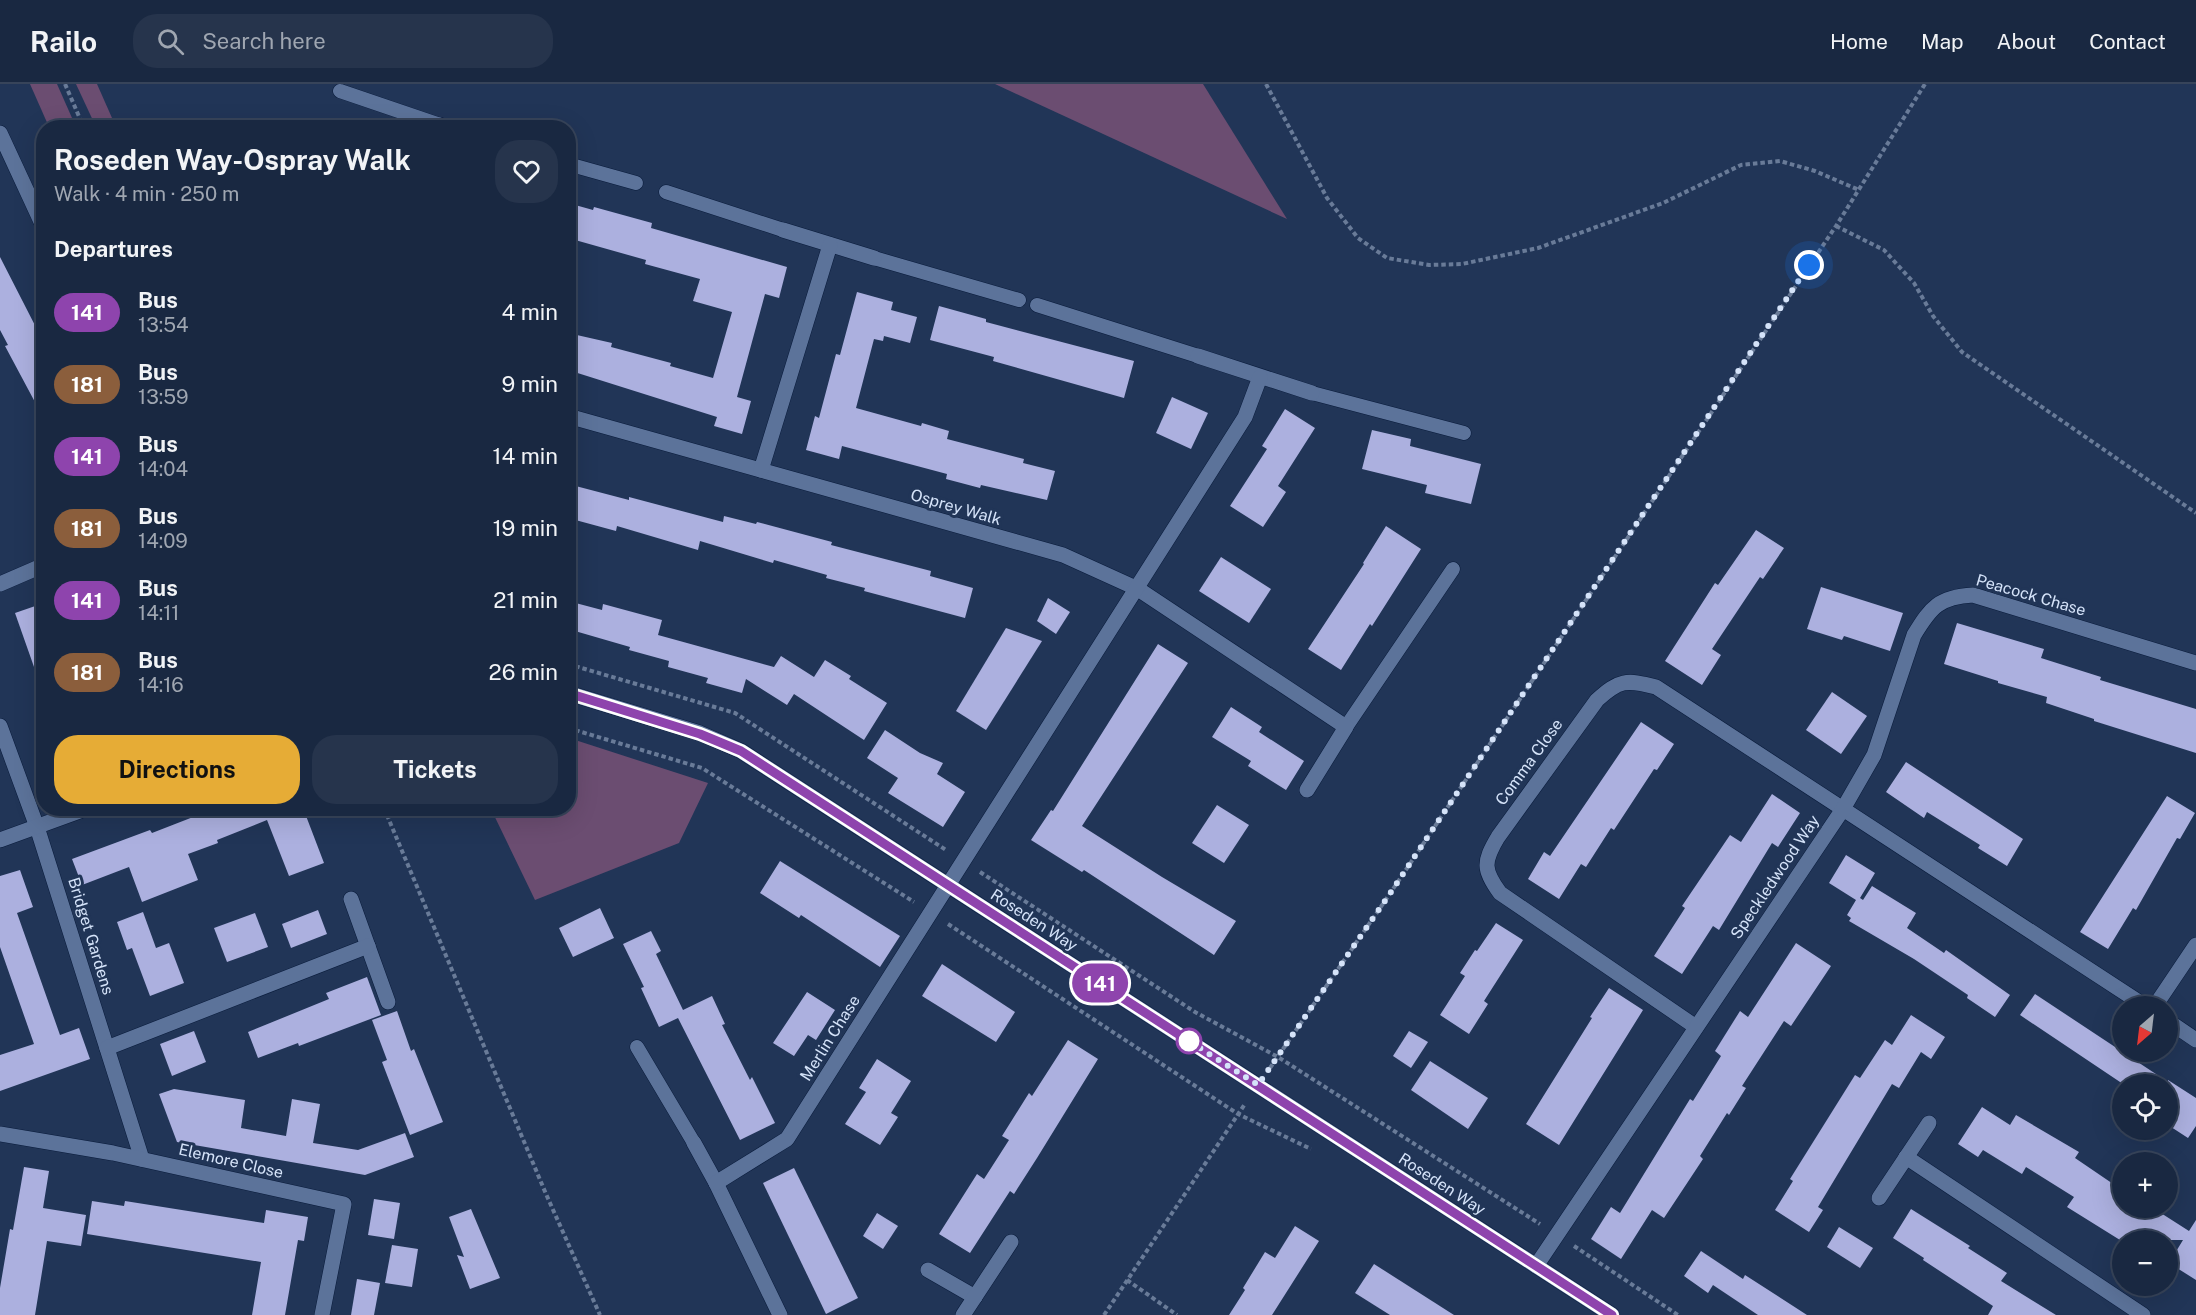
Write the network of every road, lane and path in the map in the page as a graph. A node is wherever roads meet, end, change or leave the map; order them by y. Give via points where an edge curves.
1 (65, 84) edge
2 (1266, 84) edge
3 (1925, 84) edge
4 (340, 91) dead end
5 (81, 120) edge
6 (426, 120) edge
7 (0, 134) edge
8 (576, 166) edge
9 (636, 183) dead end
10 (1859, 190) junction
11 (666, 192) dead end
12 (36, 211) edge
13 (1836, 226) junction
14 (783, 230) joint
15 (830, 245) junction
16 (874, 258) joint
17 (1019, 300) dead end
18 (1037, 305) dead end
19 (1198, 356) joint
20 (1260, 377) junction
21 (1312, 393) joint
22 (576, 418) edge
23 (1464, 433) dead end
24 (761, 470) junction
25 (2196, 513) edge
26 (36, 568) edge
27 (1453, 569) dead end
28 (0, 584) edge
29 (1138, 589) junction
30 (2196, 663) edge
31 (576, 666) edge
32 (576, 695) edge
33 (0, 726) edge
34 (1346, 727) junction
35 (576, 730) edge
36 (1307, 790) dead end
37 (1843, 809) junction
38 (67, 816) edge
39 (387, 816) edge
40 (37, 827) junction
41 (0, 840) edge
42 (964, 862) junction
43 (949, 886) junction
44 (351, 899) dead end
45 (931, 913) junction
46 (2196, 945) edge
47 (368, 946) junction
48 (2130, 996) edge
49 (2162, 996) edge
50 (388, 1002) dead end
51 (1696, 1027) junction
52 (2178, 1028) edge
53 (2196, 1040) edge
54 (637, 1047) dead end
55 (107, 1048) junction
56 (1278, 1057) junction
57 (1258, 1085) junction
58 (1239, 1114) junction
59 (1929, 1123) dead end
60 (0, 1134) edge
61 (694, 1143) joint
62 (1318, 1154) dead end
63 (1906, 1157) junction
64 (142, 1159) junction
65 (716, 1183) junction
66 (1879, 1198) dead end
67 (1556, 1234) junction
68 (1011, 1242) dead end
69 (1536, 1266) junction
70 (928, 1270) dead end
71 (1127, 1280) junction
72 (975, 1298) junction
73 (322, 1315) edge
74 (600, 1315) edge
75 (780, 1315) edge
76 (963, 1315) edge
77 (1104, 1315) edge
78 (1177, 1315) edge
79 (1612, 1315) edge
80 (1678, 1315) edge
81 (2143, 1315) edge

1 - 5 path
2 - 10 path via 1327,198 1358,238 1388,258 1429,265 1462,264 1538,248 1663,203 1741,165 1780,161
3 - 10 path
4 - 6 lane
7 - 12 street
8 - 9 lane
10 - 13 path
11 - 14 lane
13 - 25 path via 1884,250 1914,283 1933,316 1962,352
13 - 56 path
14 - 15 street
15 - 16 street
15 - 24 street
16 - 17 lane
18 - 19 lane
19 - 20 street
20 - 21 street
20 - 29 street via 1245,417
21 - 23 lane
22 - 24 street, Osprey Walk
24 - 29 street, Osprey Walk via 1063,555
26 - 28 street
27 - 34 lane
29 - 34 street, Osprey Walk
29 - 42 street
30 - 37 street, Peacock Chase via 1973,595 1954,596 1939,603 1914,635 1874,755
31 - 42 path via 735,713
32 - 43 street, Roseden Way via 700,734 741,751
33 - 40 street, Bridget Gardens
34 - 36 street
35 - 45 path via 702,768
37 - 48 street, Speckledwood Way
37 - 51 street, Speckledwood Way
37 - 51 street, Comma Close via 1656,687 1636,681 1614,685 1597,700 1498,837 1487,855 1488,877 1500,893
38 - 40 street
39 - 74 path
40 - 41 street
40 - 55 street, Bridget Gardens
42 - 43 street
42 - 56 path via 1195,1012
43 - 45 street, Merlin Chase
43 - 57 street, Roseden Way
44 - 47 street
45 - 58 path
45 - 65 street, Merlin Chase via 787,1139
46 - 49 street
47 - 50 street
47 - 55 street
51 - 67 street, Speckledwood Way
52 - 53 street
54 - 61 lane
55 - 64 street, Bridget Gardens
56 - 57 path
56 - 67 path
57 - 58 path
57 - 69 street, Roseden Way
58 - 62 path
58 - 71 path
59 - 63 street
60 - 64 street, Elemore Close
61 - 65 street
63 - 66 street
63 - 81 street
64 - 73 street, Elemore Close via 344,1204
65 - 75 street
67 - 69 street, Speckledwood Way
67 - 80 path
68 - 72 street
69 - 79 street, Roseden Way
70 - 72 street
71 - 77 path
71 - 78 path
72 - 76 street

